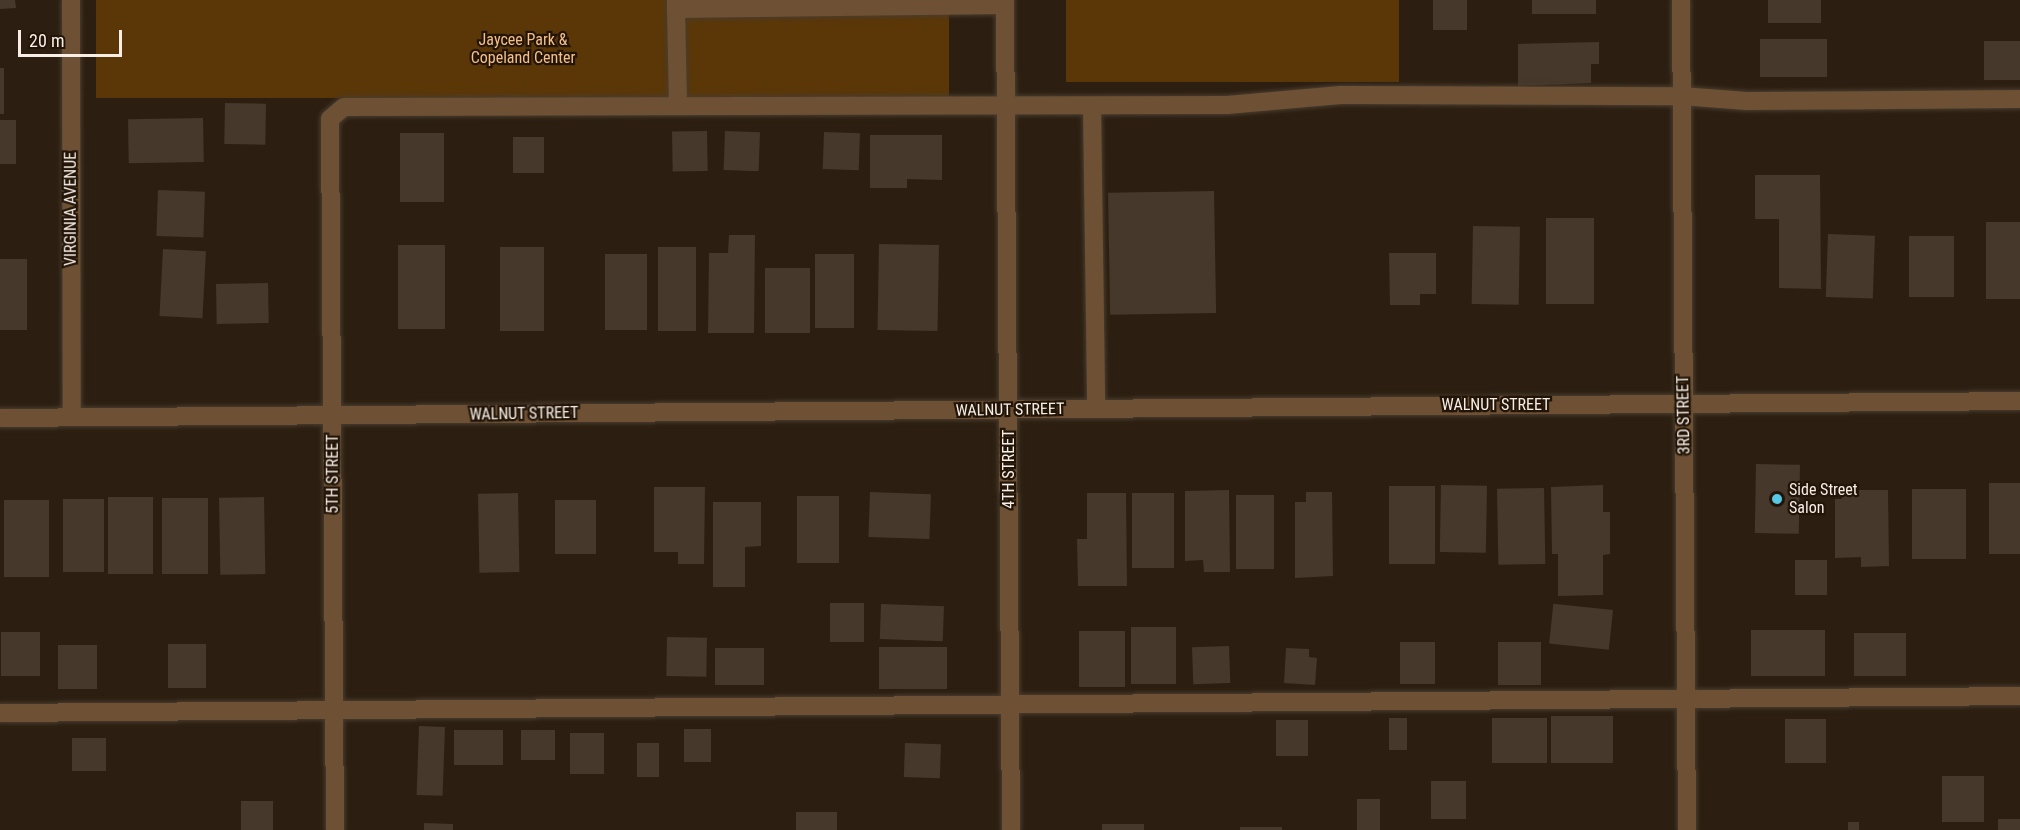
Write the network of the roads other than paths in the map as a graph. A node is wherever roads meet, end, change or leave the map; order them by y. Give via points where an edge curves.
1 (71, 0) edge
2 (1681, 0) edge
3 (1005, 2) edge
4 (676, 4) edge
5 (1681, 96) junction
6 (2020, 99) edge
7 (1006, 105) junction
8 (678, 106) junction
9 (1092, 106) junction
10 (2020, 401) edge
11 (1684, 404) junction
12 (1096, 409) junction
13 (1008, 410) junction
14 (332, 416) junction
15 (72, 417) junction
16 (0, 418) edge
17 (2020, 696) edge
18 (1686, 700) junction
19 (1010, 704) junction
20 (334, 711) junction
21 (0, 713) edge
22 (335, 830) edge
23 (1011, 830) edge
24 (1687, 830) edge

1 - 15 street, VIRGINIA AVENUE
2 - 5 street, 3RD STREET
3 - 4 street
3 - 7 street, 4TH STREET
4 - 8 street
5 - 6 street via 1747,101
5 - 9 street via 1341,94 1227,105
5 - 11 street, 3RD STREET
7 - 8 street
7 - 9 street
7 - 13 street, 4TH STREET
8 - 14 street, 5TH STREET via 344,107 330,119
9 - 12 street
10 - 11 street, WALNUT STREET
11 - 12 street, WALNUT STREET
11 - 18 street, 3RD STREET
12 - 13 street, WALNUT STREET
13 - 14 street, WALNUT STREET
13 - 19 street, 4TH STREET
14 - 15 street, WALNUT STREET
14 - 20 street, 5TH STREET
15 - 16 street, WALNUT STREET
17 - 18 street
18 - 19 street
18 - 24 street, 3RD STREET
19 - 20 street
19 - 23 street, 4TH STREET
20 - 21 street
20 - 22 street, 5TH STREET

